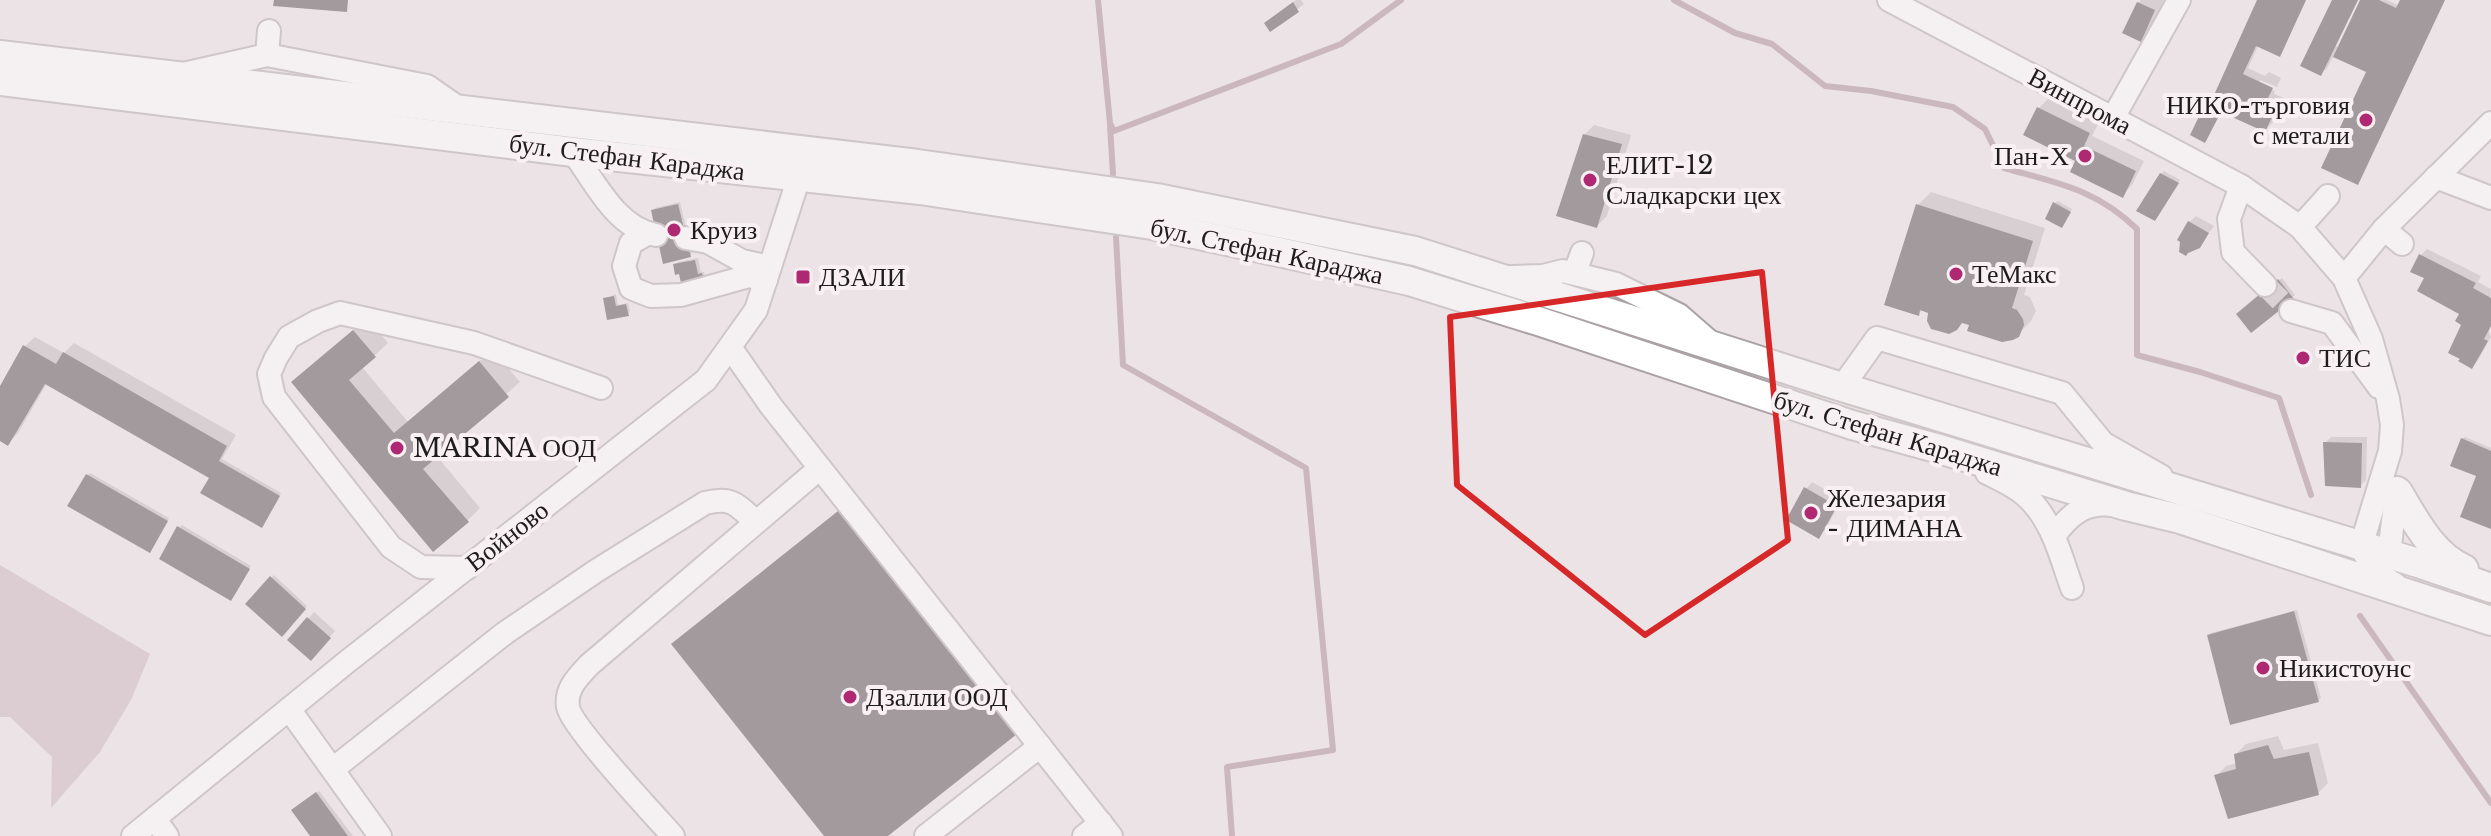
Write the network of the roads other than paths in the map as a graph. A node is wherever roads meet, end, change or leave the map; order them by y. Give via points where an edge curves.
1 (1889, 0) edge
2 (2179, 0) edge
3 (269, 31) dead end
4 (0, 55) edge
5 (267, 55) junction
6 (172, 77) junction
7 (0, 81) edge
8 (461, 110) junction
9 (2113, 118) junction
10 (2491, 123) edge
11 (573, 152) junction
12 (798, 163) junction
13 (2436, 177) junction
14 (2241, 186) junction
15 (2328, 196) dead end
16 (2491, 198) edge
17 (2300, 227) junction
18 (2384, 229) junction
19 (686, 238) dead end
20 (2402, 244) dead end
21 (768, 273) junction
22 (1498, 277) junction
23 (2344, 278) junction
24 (2265, 285) tunnel mouth
25 (2291, 311) tunnel mouth
26 (730, 347) junction
27 (1717, 348) junction
28 (1842, 387) junction
29 (601, 388) dead end
30 (2388, 399) junction
31 (1936, 448) junction
32 (2390, 451) junction
33 (820, 468) junction
34 (2186, 491) junction
35 (2398, 492) junction
36 (2126, 506) junction
37 (756, 522) junction
38 (2054, 536) junction
39 (2373, 554) junction
40 (467, 568) junction
41 (2333, 569) junction
42 (2491, 580) edge
43 (2072, 588) dead end
44 (2491, 588) edge
45 (2430, 600) junction
46 (2491, 621) edge
47 (289, 709) junction
48 (1040, 746) junction
49 (333, 769) junction
50 (161, 828) edge
51 (1099, 832) edge
52 (133, 836) edge
53 (380, 836) edge
54 (673, 836) edge
55 (926, 836) edge

1 - 9 street, Винпрома
2 - 9 street
3 - 5 street
4 - 6 main road, бул. Стефан Караджа
5 - 6 street
5 - 8 street via 427,86
6 - 8 main road, бул. Стефан Караджа
7 - 11 main road, бул. Стефан Караджа
8 - 12 main road, бул. Стефан Караджа
9 - 14 street, Винпрома
10 - 13 street
11 - 12 main road, бул. Стефан Караджа
11 - 21 street via 617,213 630,226 652,235 631,243 624,266 631,288 651,296 681,295
12 - 21 street, Войново
12 - 22 main road, бул. Стефан Караджа via 1157,198 1415,251
12 - 31 main road, бул. Стефан Караджа via 920,190 1152,225 1409,281
13 - 16 street
13 - 18 street
14 - 17 street, Винпрома
14 - 24 street via 2229,219 2233,252
15 - 17 street
17 - 23 street, Винпрома
18 - 20 street
18 - 23 street
19 - 21 street via 708,242
21 - 26 street, Войново via 756,310
22 - 27 main road, бул. Стефан Караджа
22 - 27 street via 1543,276 1579,262 1679,315
23 - 30 street, Винпрома via 2371,339
25 - 30 street via 2332,323
26 - 33 street
26 - 40 street, Войново via 706,380
27 - 28 main road, бул. Стефан Караджа
28 - 34 main road, бул. Стефан Караджа
28 - 34 street via 1877,338 2062,393 2103,443
29 - 40 street via 474,343 340,313 289,337 269,374 274,397 391,547 421,567
30 - 32 street, Винпрома
31 - 36 main road, бул. Стефан Караджа
31 - 38 street via 2012,485
32 - 35 street
32 - 39 street
33 - 37 street
33 - 48 street
34 - 39 main road, бул. Стефан Караджа
35 - 39 street
35 - 42 main road via 2445,557
36 - 38 street via 2088,505
36 - 41 main road, бул. Стефан Караджа
37 - 49 street via 732,501 705,503 505,633
37 - 54 street via 570,685 567,708 581,730
38 - 43 street
39 - 41 street
39 - 44 main road, бул. Стефан Караджа
39 - 45 street via 2387,580
40 - 47 street, Войново
41 - 45 main road, бул. Стефан Караджа
45 - 46 main road, бул. Стефан Караджа
47 - 49 street
47 - 50 street, Войново
48 - 51 street
48 - 55 street
49 - 53 street
50 - 52 street, Войново

